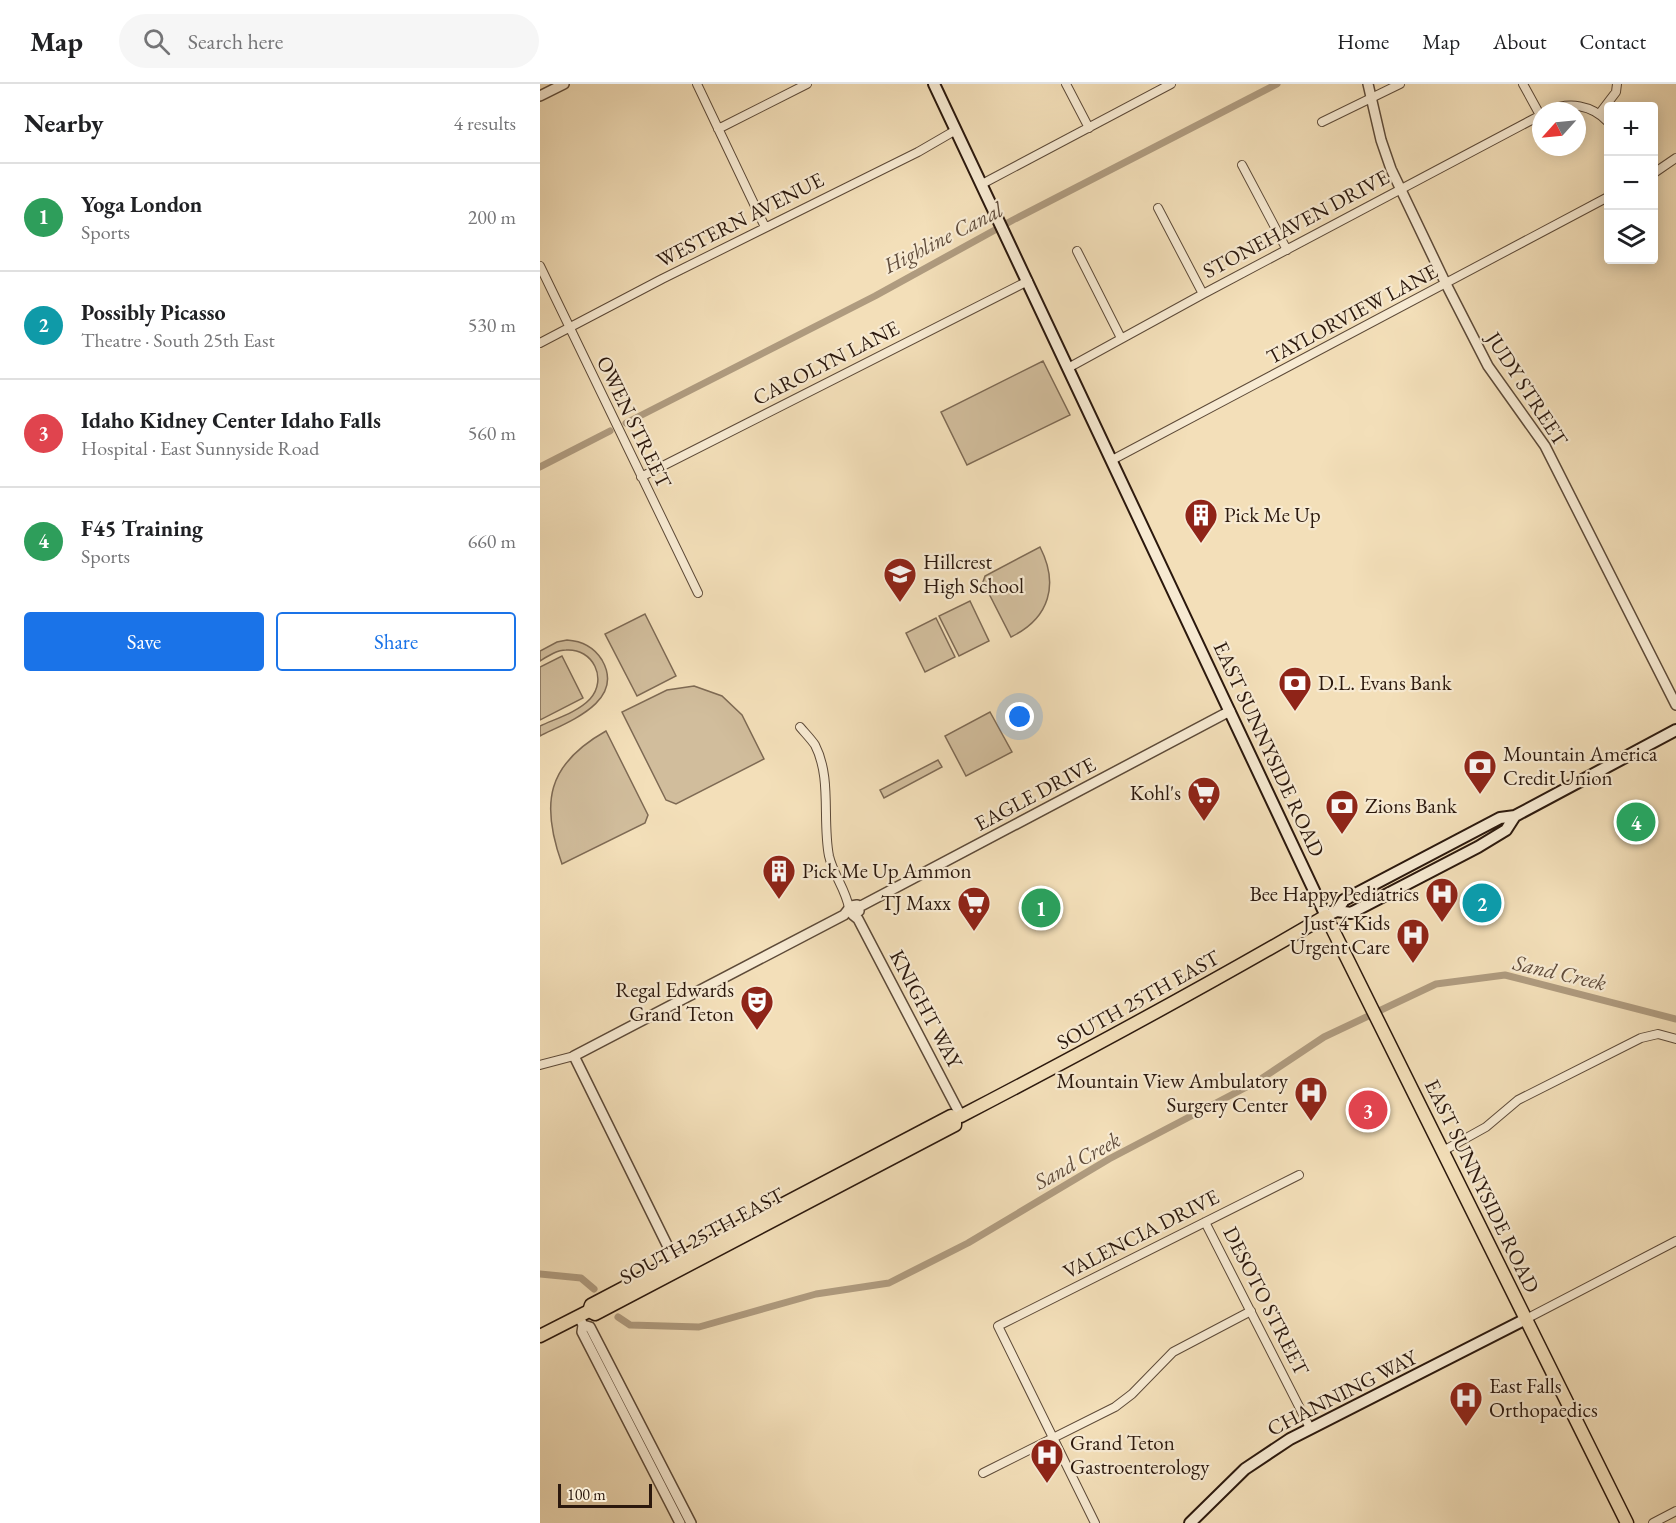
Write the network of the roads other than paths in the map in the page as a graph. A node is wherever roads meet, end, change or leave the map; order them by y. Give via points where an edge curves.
1 (564, 84) edge
2 (697, 84) edge
3 (807, 84) edge
4 (934, 84) edge
5 (1066, 84) edge
6 (1171, 84) edge
7 (1368, 84) edge
8 (1400, 84) edge
9 (1523, 84) edge
10 (1617, 84) edge
11 (540, 96) edge
12 (1372, 97) junction
13 (1535, 102) edge
14 (1586, 107) edge
15 (1600, 113) junction
16 (1604, 118) edge
17 (1532, 120) edge
18 (1322, 122) dead end
19 (1089, 128) junction
20 (718, 129) junction
21 (956, 130) junction
22 (1676, 158) edge
23 (1242, 165) dead end
24 (1658, 170) edge
25 (982, 184) junction
26 (1401, 189) junction
27 (1604, 199) edge
28 (1158, 208) dead end
29 (765, 227) junction
30 (1287, 250) junction
31 (1077, 251) dead end
32 (540, 266) edge
33 (1028, 281) junction
34 (1446, 284) junction
35 (1203, 294) junction
36 (569, 328) junction
37 (1121, 338) junction
38 (540, 343) edge
39 (1068, 368) junction
40 (1112, 460) junction
41 (641, 477) junction
42 (698, 593) dead end
43 (1676, 705) edge
44 (1230, 711) junction
45 (800, 727) dead end
46 (1676, 730) edge
47 (1515, 816) junction
48 (853, 910) junction
49 (1331, 914) junction
50 (1676, 1039) edge
51 (574, 1056) junction
52 (540, 1065) edge
53 (958, 1118) junction
54 (1443, 1151) junction
55 (1299, 1174) dead end
56 (822, 1189) junction
57 (1205, 1222) junction
58 (720, 1237) junction
59 (1676, 1241) edge
60 (704, 1258) junction
61 (675, 1261) junction
62 (1251, 1311) junction
63 (584, 1318) junction
64 (1526, 1319) junction
65 (540, 1336) edge
66 (1311, 1428) junction
67 (1054, 1439) junction
68 (983, 1473) dead end
69 (1676, 1511) edge
70 (680, 1523) edge
71 (691, 1523) edge
72 (1095, 1523) edge
73 (1191, 1523) edge
74 (1627, 1523) edge
75 (1653, 1523) edge

1 - 11 street
2 - 20 street
3 - 20 street
4 - 21 main road, EAST SUNNYSIDE ROAD
5 - 19 street
6 - 19 street
7 - 12 street, JUDY STREET
8 - 12 street
9 - 13 street
10 - 15 street via 1616,92
12 - 18 street
12 - 26 street, JUDY STREET via 1381,140
14 - 15 street, STONEHAVEN DRIVE
15 - 16 street
17 - 26 street, STONEHAVEN DRIVE
19 - 25 street
20 - 29 street
21 - 25 main road, EAST SUNNYSIDE ROAD
21 - 29 street, WESTERN AVENUE
22 - 24 street
23 - 30 street
25 - 33 main road, EAST SUNNYSIDE ROAD
26 - 30 street, STONEHAVEN DRIVE
26 - 34 street, JUDY STREET
27 - 34 street, TAYLORVIEW LANE
28 - 35 street
29 - 36 street, WESTERN AVENUE
30 - 35 street, STONEHAVEN DRIVE
31 - 37 street
32 - 36 street, OWEN STREET
33 - 39 main road, EAST SUNNYSIDE ROAD
33 - 41 street, CAROLYN LANE
34 - 40 street, TAYLORVIEW LANE
34 - 43 street, JUDY STREET via 1488,366 1545,446
35 - 37 street, STONEHAVEN DRIVE
36 - 38 street, WESTERN AVENUE
36 - 41 street, OWEN STREET
37 - 39 street, STONEHAVEN DRIVE
39 - 40 main road, EAST SUNNYSIDE ROAD
40 - 44 main road, EAST SUNNYSIDE ROAD
41 - 42 street, OWEN STREET
44 - 48 street, EAGLE DRIVE
44 - 49 main road, EAST SUNNYSIDE ROAD
45 - 48 street, KNIGHT WAY via 820,759 829,856
46 - 47 main road, SOUTH 25TH EAST
47 - 49 main road, SOUTH 25TH EAST via 1500,818 1420,859 1344,900
47 - 49 main road, SOUTH 25TH EAST via 1506,830 1432,872 1351,913
48 - 51 street, EAGLE DRIVE
48 - 53 street, KNIGHT WAY
49 - 53 main road, SOUTH 25TH EAST via 1184,998
49 - 54 main road, EAST SUNNYSIDE ROAD via 1371,1008
50 - 54 street via 1658,1035 1641,1038 1518,1100 1486,1127
51 - 52 street, EAGLE DRIVE
51 - 61 street
53 - 56 main road, SOUTH 25TH EAST via 951,1116
54 - 64 main road, EAST SUNNYSIDE ROAD
55 - 57 street, VALENCIA DRIVE
56 - 58 main road, SOUTH 25TH EAST
56 - 60 main road, SOUTH 25TH EAST
57 - 62 street, DESOTO STREET
57 - 67 street, VALENCIA DRIVE via 998,1326
58 - 60 main road via 703,1252
58 - 61 main road, SOUTH 25TH EAST
59 - 64 street
60 - 63 main road, SOUTH 25TH EAST
61 - 63 main road, SOUTH 25TH EAST via 591,1305
62 - 66 street, DESOTO STREET
62 - 67 street via 1173,1352 1124,1401
63 - 65 main road, SOUTH 25TH EAST
63 - 70 street via 582,1332
63 - 71 street
64 - 66 main road, CHANNING WAY
64 - 74 main road, EAST SUNNYSIDE ROAD
66 - 73 main road, CHANNING WAY via 1245,1469
67 - 68 street
67 - 72 street
69 - 75 street

